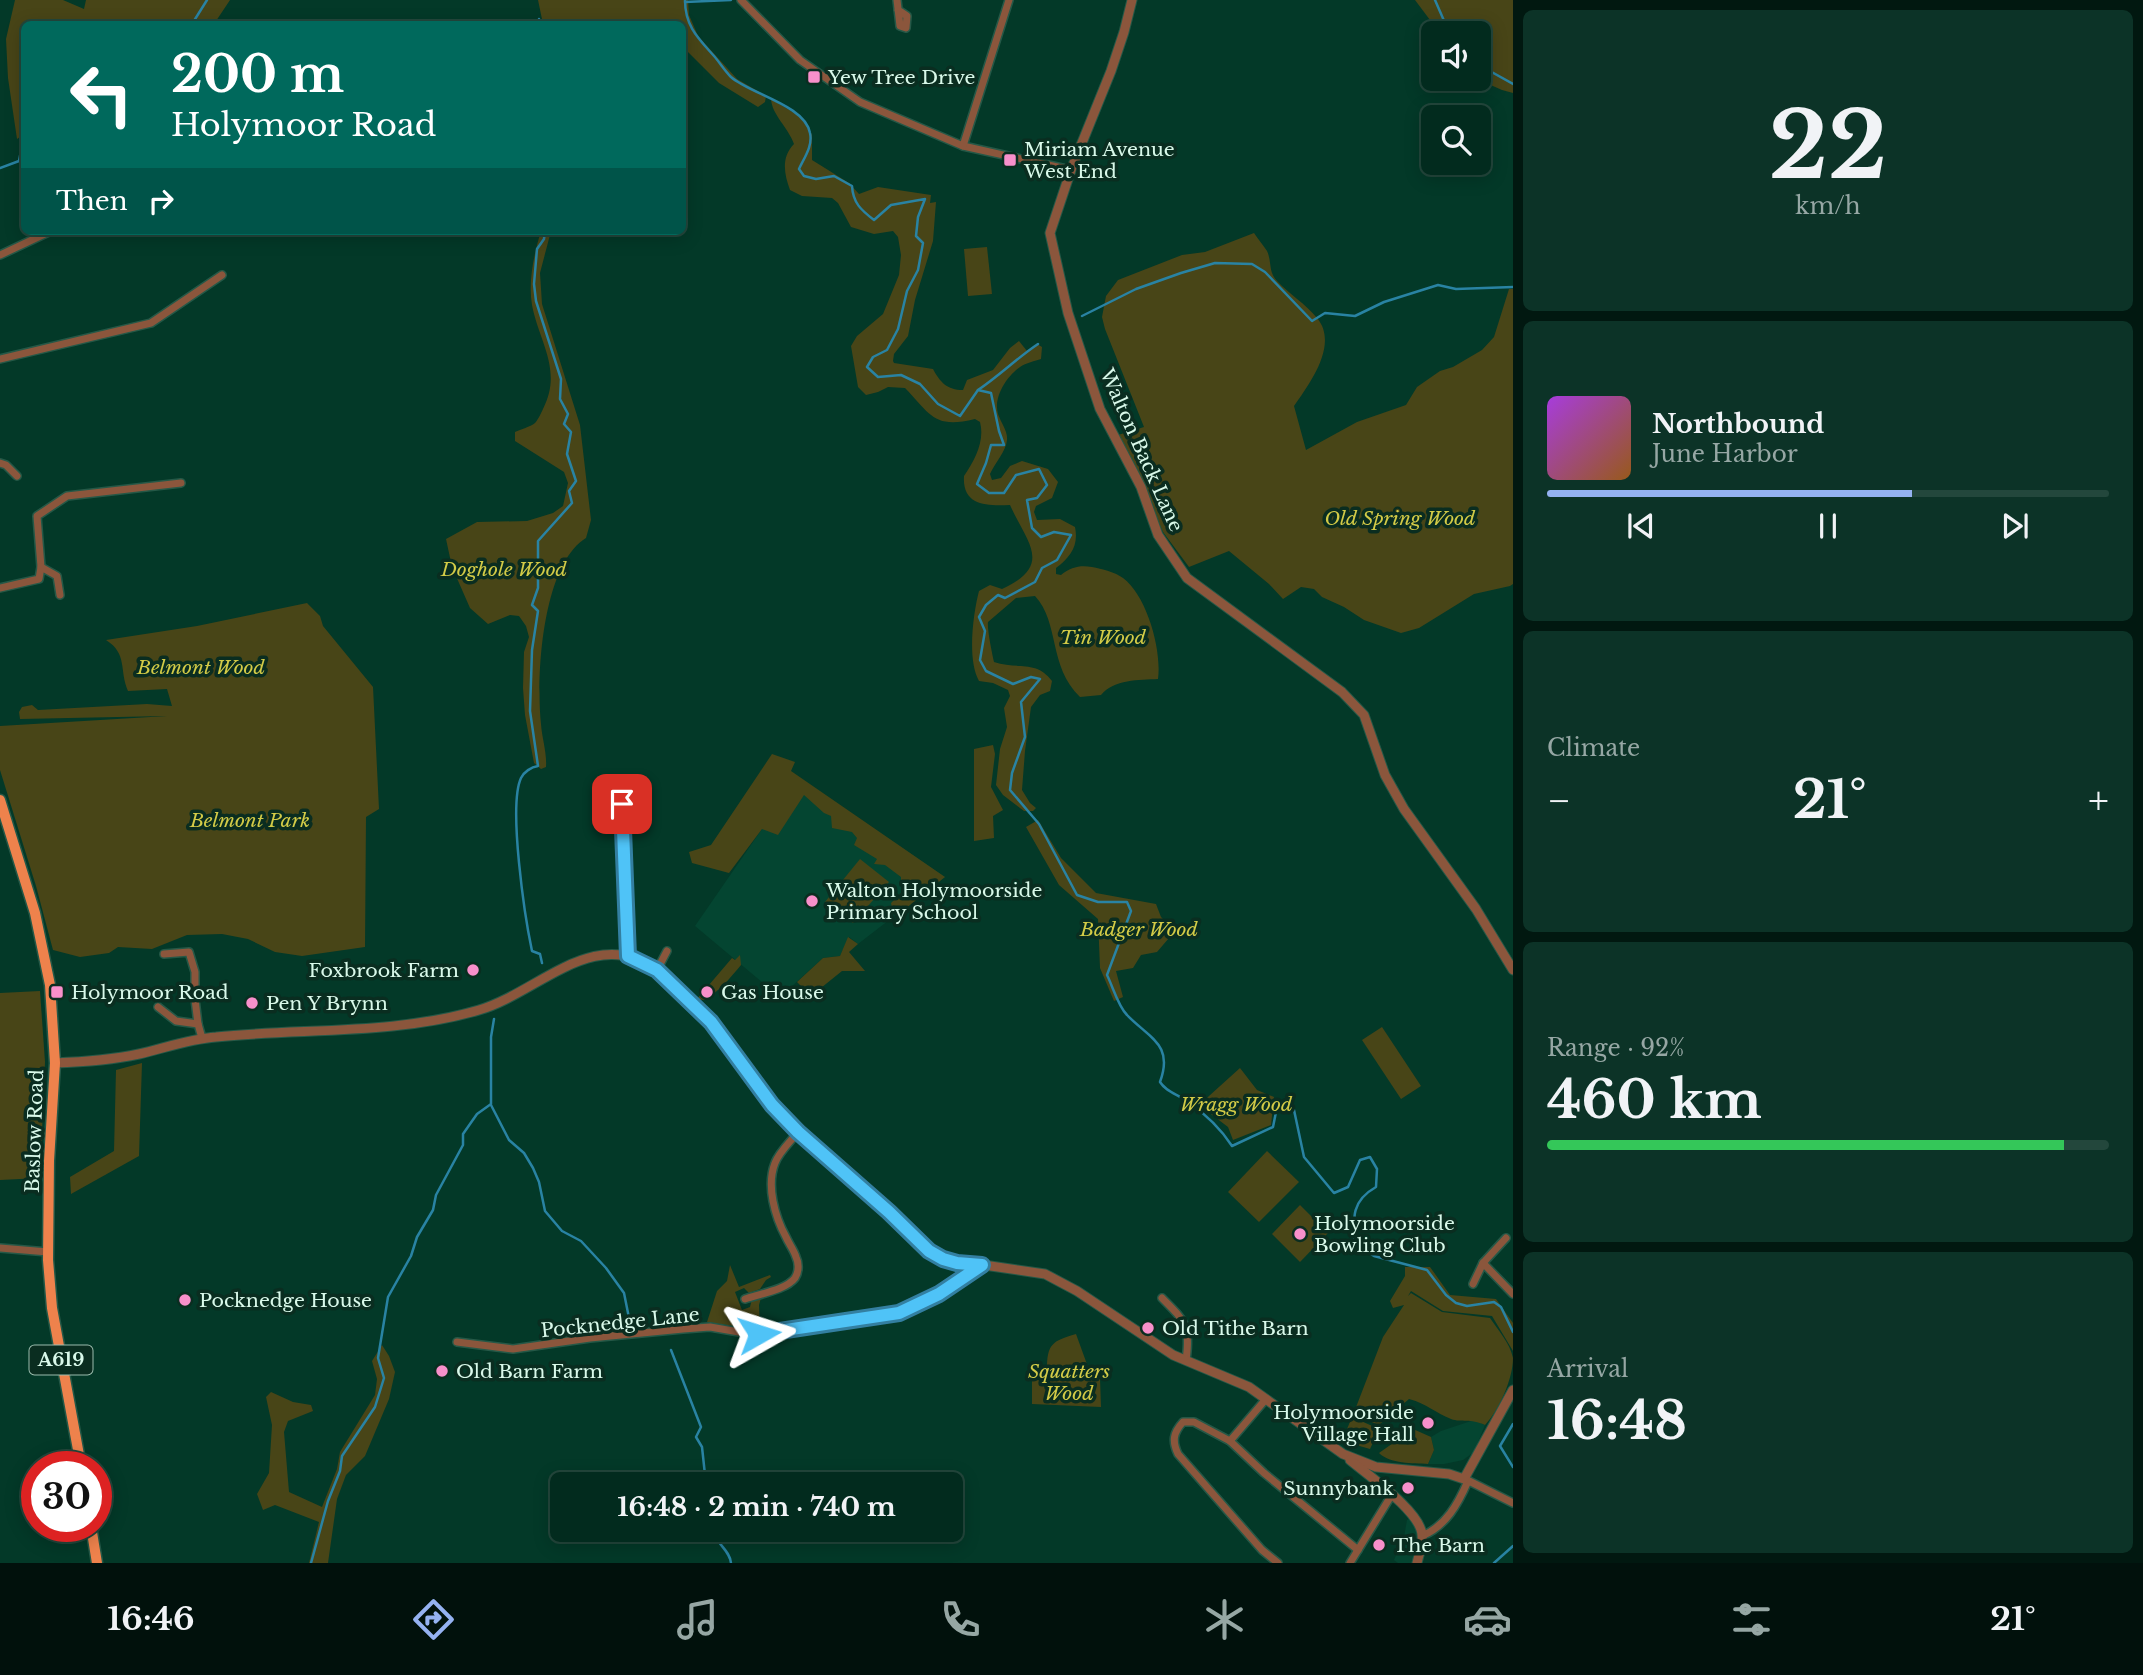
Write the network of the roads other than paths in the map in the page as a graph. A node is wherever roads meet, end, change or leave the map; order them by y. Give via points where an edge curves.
1 (741, 0) edge
2 (897, 0) edge
3 (1009, 0) edge
4 (1132, 0) edge
5 (898, 10) dead end
6 (963, 145) junction
7 (1071, 170) junction
8 (42, 235) edge
9 (0, 255) edge
10 (222, 275) dead end
11 (0, 359) edge
12 (0, 463) edge
13 (17, 475) dead end
14 (181, 483) dead end
15 (41, 567) junction
16 (0, 588) edge
17 (60, 595) dead end
18 (621, 788) dead end
19 (0, 800) edge
20 (667, 951) dead end
21 (164, 954) dead end
22 (628, 956) junction
23 (1512, 968) edge
24 (657, 970) junction
25 (158, 1007) dead end
26 (198, 1024) junction
27 (202, 1038) junction
28 (55, 1063) junction
29 (798, 1132) junction
30 (1506, 1238) dead end
31 (0, 1248) edge
32 (48, 1252) junction
33 (1483, 1263) junction
34 (982, 1265) junction
35 (1473, 1284) dead end
36 (1513, 1294) edge
37 (1162, 1298) dead end
38 (745, 1299) dead end
39 (457, 1342) dead end
40 (1185, 1360) junction
41 (1513, 1390) edge
42 (1266, 1399) junction
43 (1230, 1441) junction
44 (78, 1451) edge
45 (1343, 1454) junction
46 (1466, 1480) junction
47 (1391, 1496) junction
48 (1513, 1503) edge
49 (1422, 1536) junction
50 (94, 1542) edge
51 (1358, 1550) junction
52 (97, 1563) edge
53 (1278, 1563) edge
54 (1350, 1563) edge
55 (1418, 1563) edge

1 - 6 street via 800,61 860,102
2 - 5 street
3 - 6 street
4 - 7 street, Walton Back Lane via 1111,71
6 - 7 street
7 - 23 street, Walton Back Lane via 1050,233 1068,313 1100,409 1141,487 1158,535 1187,579 1342,692 1364,715 1385,775 1401,804
8 - 9 street
10 - 11 street via 151,323
12 - 13 street
14 - 15 street via 67,496 37,516
15 - 16 street via 39,579
15 - 17 street via 57,576
18 - 22 street
19 - 28 highway, Baslow Road / A619 via 45,955
20 - 24 street
21 - 26 street via 189,952
22 - 24 street
22 - 27 street via 594,956 566,965 502,1003 462,1015 341,1030
24 - 29 street via 711,1022 772,1105
25 - 26 street via 176,1021
26 - 27 street
27 - 28 street via 104,1060
28 - 32 highway, Baslow Road / A619
29 - 34 street via 929,1251 950,1261
29 - 38 street via 775,1162 772,1180 775,1209 799,1270 784,1285
30 - 33 street
31 - 32 street
32 - 44 highway, Baslow Road / A619 via 52,1308
33 - 35 street
33 - 36 street
34 - 39 street, Pocknedge Lane via 939,1294 899,1313 783,1332 745,1333 710,1327 513,1349
34 - 40 street via 1045,1275
37 - 40 street via 1183,1319 1188,1342
40 - 42 street
41 - 46 street
42 - 43 street
42 - 45 street
43 - 51 street
43 - 53 street via 1194,1422 1184,1422 1173,1443 1244,1530
45 - 46 street via 1376,1467 1450,1474
45 - 47 street
46 - 48 street
46 - 49 street via 1461,1499 1444,1522
47 - 49 street via 1419,1521
47 - 51 street
49 - 55 street
50 - 52 highway
51 - 54 street

